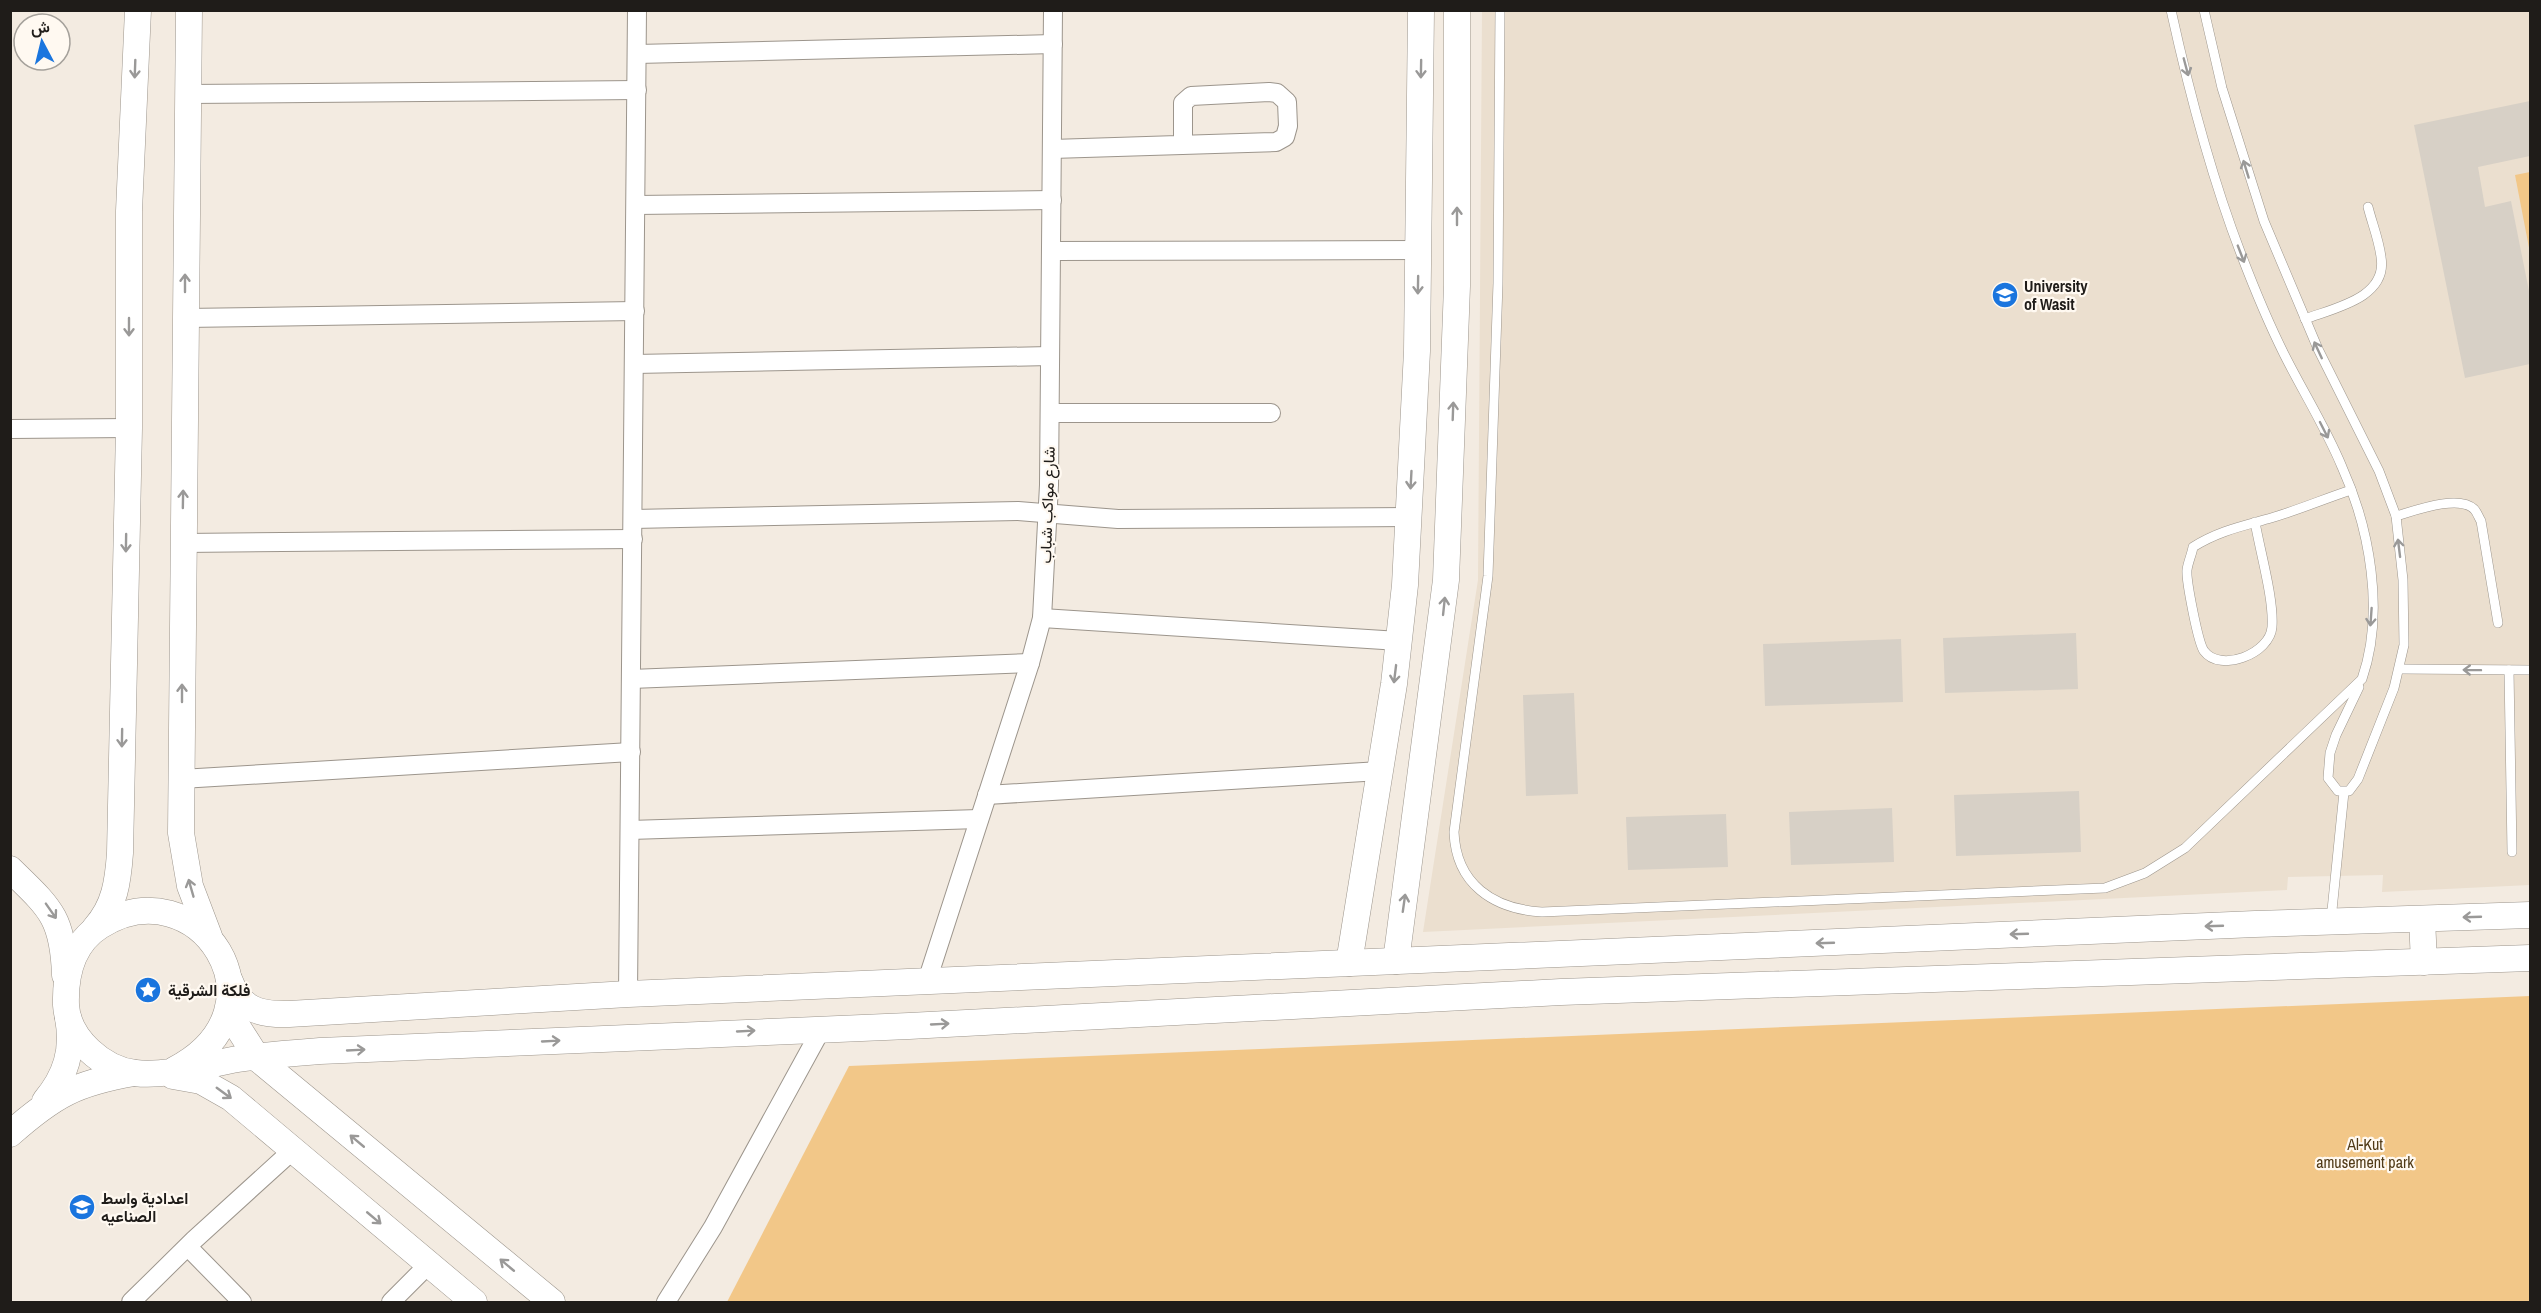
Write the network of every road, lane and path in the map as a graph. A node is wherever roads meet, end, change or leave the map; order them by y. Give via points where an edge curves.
1 (138, 10) edge
2 (189, 10) edge
3 (637, 10) edge
4 (1053, 10) edge
5 (1421, 10) edge
6 (1457, 10) edge
7 (1500, 10) edge
8 (2171, 10) edge
9 (2204, 10) edge
10 (1053, 44) junction
11 (637, 54) junction
12 (637, 90) junction
13 (187, 93) junction
14 (1184, 145) junction
15 (1052, 149) junction
16 (1052, 200) junction
17 (636, 205) junction
18 (2368, 207) dead end
19 (1419, 250) junction
20 (1051, 251) junction
21 (635, 311) junction
22 (185, 318) junction
23 (2305, 319) junction
24 (1050, 356) junction
25 (634, 364) junction
26 (1050, 413) junction
27 (1271, 413) dead end
28 (129, 428) junction
29 (10, 429) edge
30 (2351, 490) junction
31 (1047, 515) junction
32 (2396, 516) junction
33 (1409, 517) junction
34 (633, 519) junction
35 (2255, 522) junction
36 (633, 539) junction
37 (183, 543) junction
38 (1042, 618) junction
39 (2498, 623) dead end
40 (1399, 641) junction
41 (1030, 663) junction
42 (2400, 669) junction
43 (2509, 670) junction
44 (2530, 670) edge
45 (2362, 679) junction
46 (631, 680) junction
47 (631, 752) junction
48 (1380, 771) junction
49 (181, 779) junction
50 (2344, 792) junction
51 (987, 795) junction
52 (979, 819) junction
53 (630, 830) junction
54 (2512, 852) dead end
55 (10, 869) edge
56 (2530, 915) edge
57 (2422, 919) junction
58 (2330, 922) junction
59 (2255, 924) junction
60 (92, 932) junction
61 (213, 942) junction
62 (2530, 958) edge
63 (1396, 961) junction
64 (2424, 962) junction
65 (1349, 963) junction
66 (2257, 968) junction
67 (228, 975) junction
68 (66, 981) junction
69 (927, 981) junction
70 (628, 994) junction
71 (230, 1000) junction
72 (67, 1009) junction
73 (822, 1028) junction
74 (308, 1052) junction
75 (256, 1057) junction
76 (174, 1070) junction
77 (141, 1074) junction
78 (297, 1092) junction
79 (39, 1108) junction
80 (10, 1134) edge
81 (293, 1150) junction
82 (188, 1247) junction
83 (428, 1265) junction
84 (131, 1302) edge
85 (242, 1302) edge
86 (391, 1302) edge
87 (474, 1302) edge
88 (552, 1302) edge
89 (666, 1302) edge

1 -> 28 street via 129,211
2 - 13 street
3 - 11 street
4 - 10 street, شارع مواكب شباب
5 -> 19 street
63 -> 6 street via 1446,580 1457,286
7 - 45 lane via 1497,306 1488,576 1454,832 1460,866 1486,895 1521,911 1542,912 2105,888 2145,873 2185,848
8 -> 30 lane via 2220,194 2240,251 2283,352
23 -> 9 lane via 2253,193
10 - 11 street
10 - 15 street, شارع مواكب شباب
11 - 12 street
12 - 13 street
12 - 17 street
22 -> 13 street
14 - 14 street via 1280,141 1288,126 1287,102 1277,93 1269,92 1191,96 1183,103
14 - 15 street
15 - 16 street, شارع مواكب شباب
16 - 17 street
16 - 20 street, شارع مواكب شباب
17 - 21 street
18 - 23 lane via 2382,259 2373,288 2360,298
19 - 20 street
19 -> 33 street
20 - 24 street, شارع مواكب شباب
21 - 22 street
21 - 25 street
37 -> 22 street
32 -> 23 lane via 2379,471
24 - 25 street
24 - 26 street, شارع مواكب شباب
25 - 34 street
26 - 27 street
26 - 31 street, شارع مواكب شباب
28 - 29 street
28 -> 60 street via 119,874 111,904
30 - 35 lane
30 -> 45 lane via 2362,524 2372,601 2369,650
31 - 33 street via 1118,519
31 - 34 street via 1018,511
31 - 38 street, شارع مواكب شباب
32 - 39 lane via 2444,503 2473,508 2481,521
42 -> 32 lane via 2405,617
33 - 40 street
34 - 36 street
35 - 35 lane via 2214,534 2193,547 2187,570 2191,600 2204,651 2215,659 2233,660 2253,654 2265,645 2272,629
36 - 37 street
36 - 46 street
49 -> 37 street
38 - 40 street
38 - 41 street, شارع مواكب شباب
40 -> 48 street
41 - 46 street
41 - 51 street, شارع مواكب شباب
43 -> 42 lane
42 - 50 lane via 2358,780
43 - 44 lane
43 - 54 lane
45 - 50 lane via 2337,735 2328,769 2331,785
46 - 47 street
47 - 49 street
47 - 53 street
48 - 51 street
48 - 65 street
61 -> 49 street via 197,908 185,864
50 - 58 lane
51 - 52 street, شارع مواكب شباب
52 - 53 street
52 - 69 street, شارع مواكب شباب
53 - 70 street
55 -> 68 street via 57,919
56 -> 57 street
57 - 58 street
57 - 64 street
58 - 59 street
59 -> 63 street
59 - 66 street
60 - 61 street via 114,917 141,910 168,912 193,923
60 - 68 street via 74,954
61 - 67 street
62 - 64 street
63 - 65 street
64 - 66 street
65 - 69 street
73 -> 66 street via 1561,992
67 - 70 street via 246,1008 272,1014
67 - 71 street
68 - 72 street
69 - 70 street
71 - 75 street via 237,1026
71 - 76 street via 212,1043 195,1059
72 - 77 street via 75,1032 90,1051 110,1066
72 - 79 street via 71,1036 64,1073
74 -> 73 street
73 - 89 street via 713,1227
74 - 75 street
74 - 78 street via 288,1055 278,1062 280,1075
75 - 76 street
75 - 78 street
76 - 77 street
77 - 79 street via 83,1083
77 -> 81 street via 193,1078 215,1087
88 -> 78 street
79 - 80 street
81 - 82 street
81 -> 83 street
82 - 84 street
82 - 85 street
83 - 86 street
83 - 87 street

